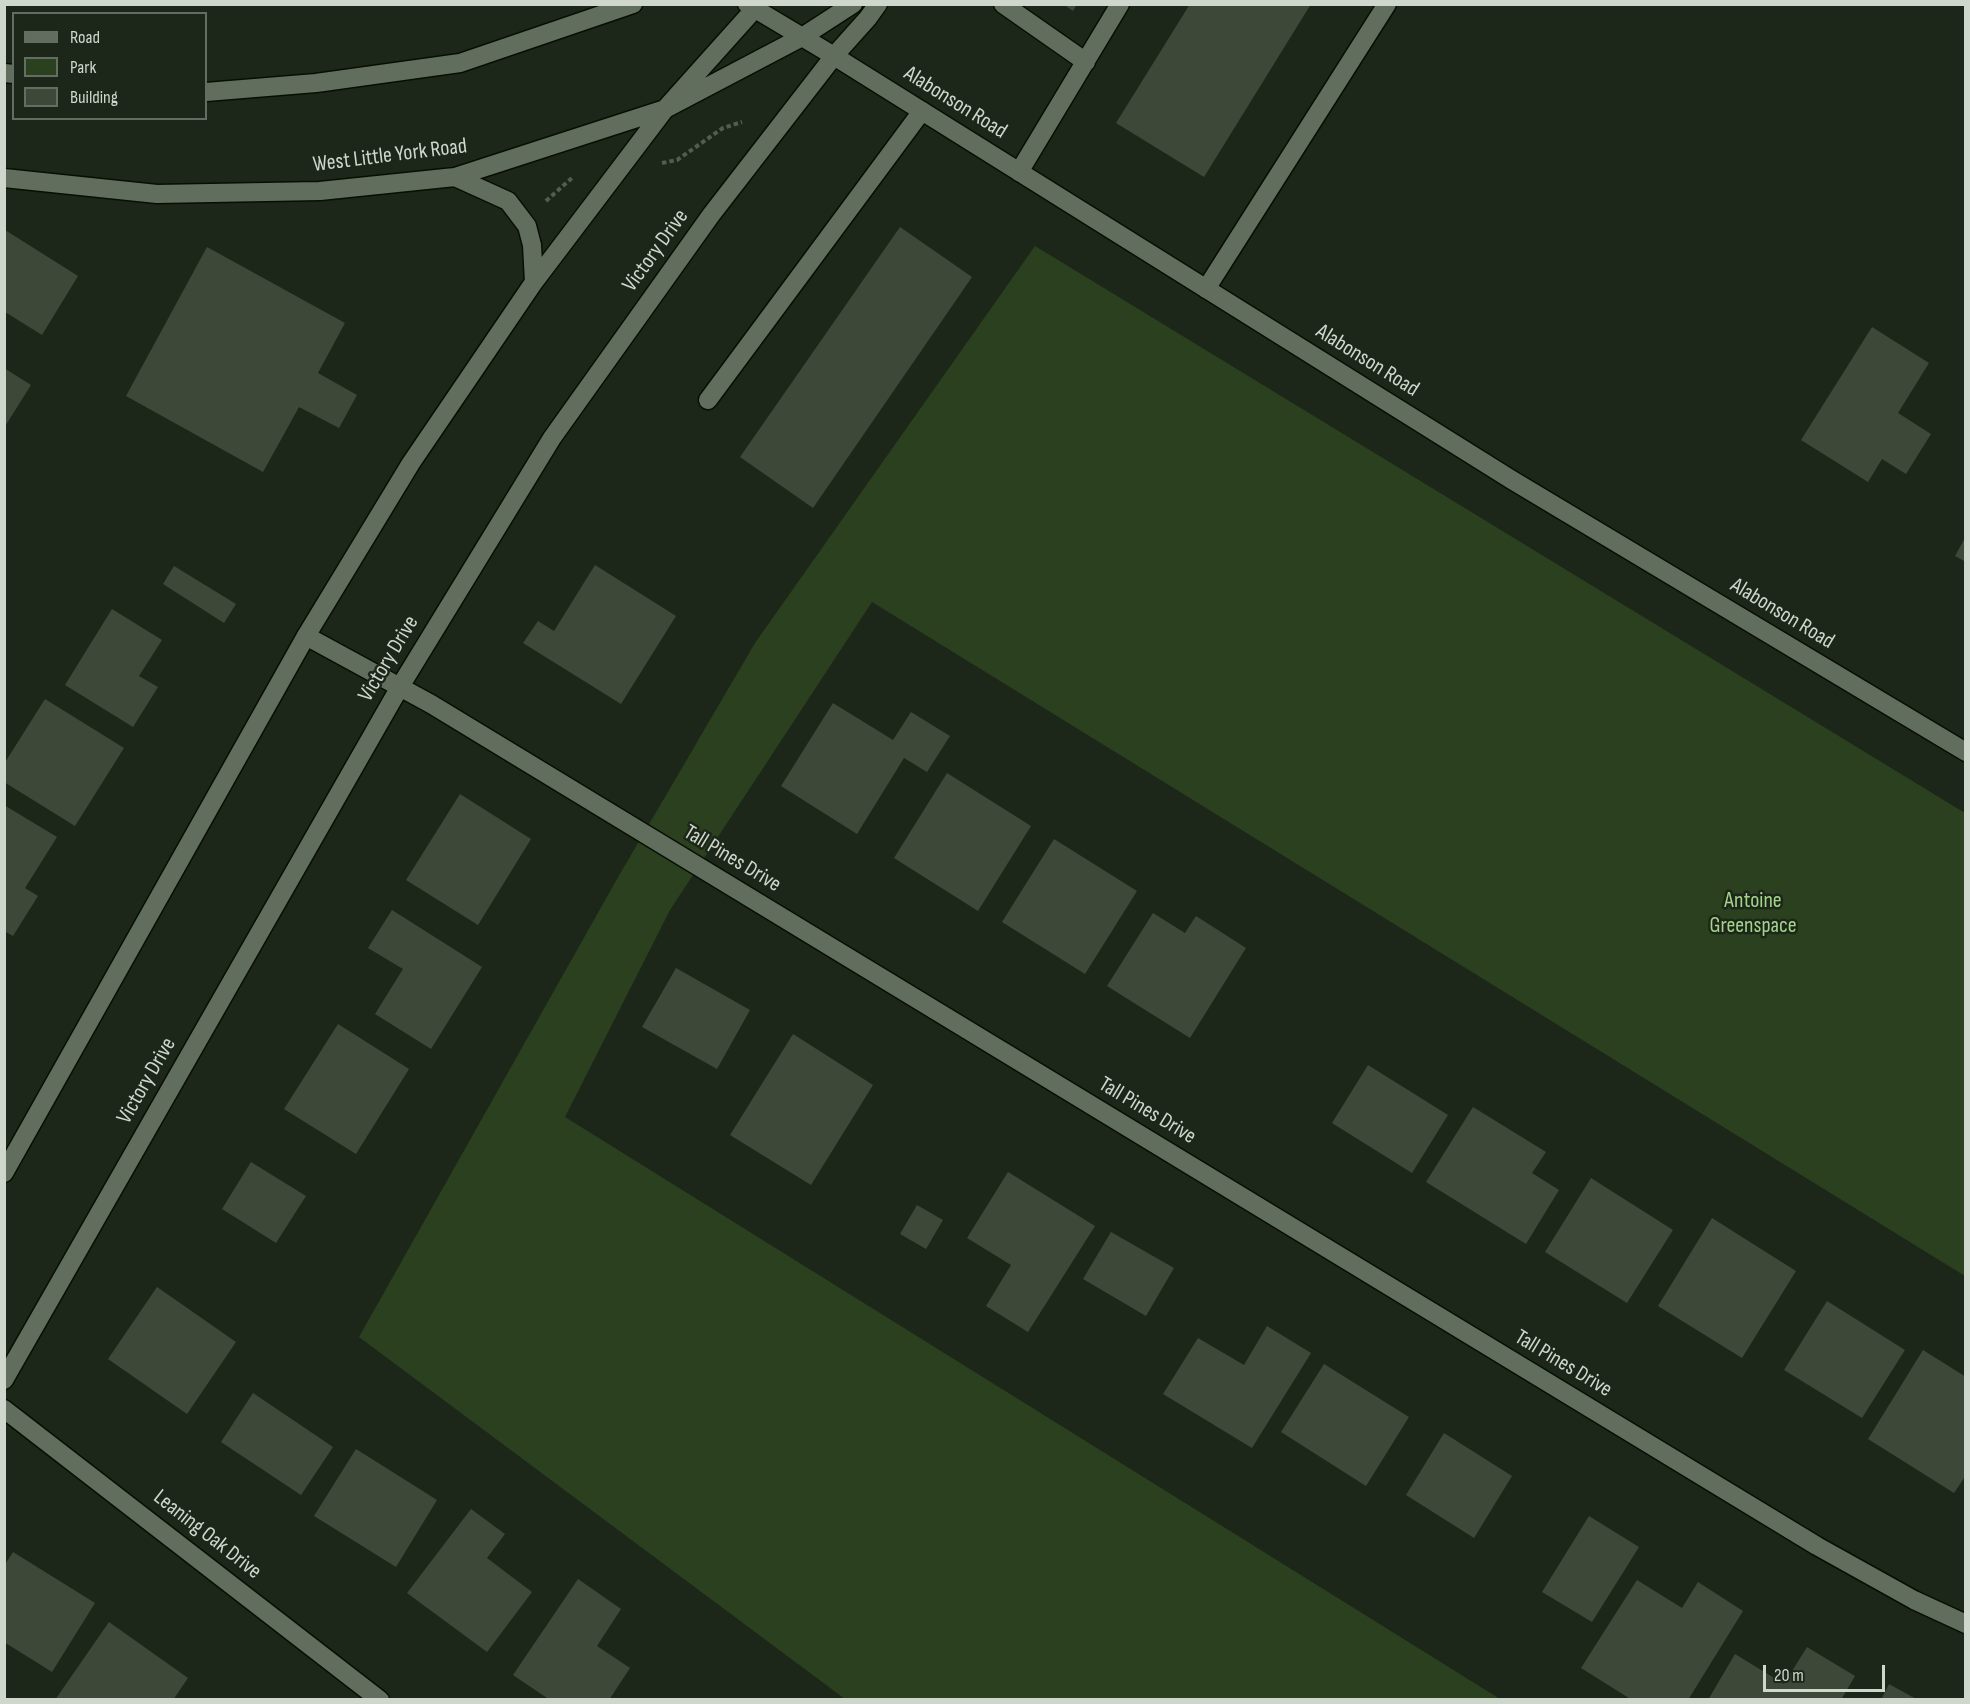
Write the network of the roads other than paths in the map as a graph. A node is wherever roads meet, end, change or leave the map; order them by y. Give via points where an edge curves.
1 (633, 4) edge
2 (853, 4) edge
3 (878, 4) edge
4 (1002, 4) edge
5 (1120, 4) edge
6 (1387, 4) edge
7 (754, 6) edge
8 (802, 37) junction
9 (834, 56) junction
10 (1086, 62) junction
11 (207, 92) edge
12 (666, 109) junction
13 (922, 111) junction
14 (1019, 172) junction
15 (455, 177) junction
16 (4, 178) edge
17 (534, 282) junction
18 (1206, 289) junction
19 (708, 400) dead end
20 (306, 636) junction
21 (400, 685) junction
22 (1965, 752) edge
23 (4, 1173) edge
24 (4, 1380) edge
25 (4, 1409) edge
26 (1965, 1624) edge
27 (380, 1700) edge

1 - 11 street via 460,63 316,83
2 - 8 street, West Little York Road
3 - 9 street, Victory Drive
4 - 10 street
5 - 10 street
6 - 18 street
7 - 8 street, Alabonson Road
7 - 12 street
8 - 9 street, Alabonson Road
8 - 12 street, West Little York Road
9 - 13 street, Alabonson Road
9 - 21 street, Victory Drive via 711,215 552,438
10 - 14 street
12 - 15 street, West Little York Road
12 - 17 street
13 - 14 street, Alabonson Road
13 - 19 street
14 - 18 street, Alabonson Road
15 - 16 street, West Little York Road via 320,191 157,194
15 - 17 street via 508,201 527,226
17 - 20 street via 411,463
18 - 22 street, Alabonson Road via 1512,480
20 - 21 street, Tall Pines Drive
20 - 23 street
21 - 24 street, Victory Drive
21 - 26 street, Tall Pines Drive via 1817,1546
25 - 27 street, Leaning Oak Drive

